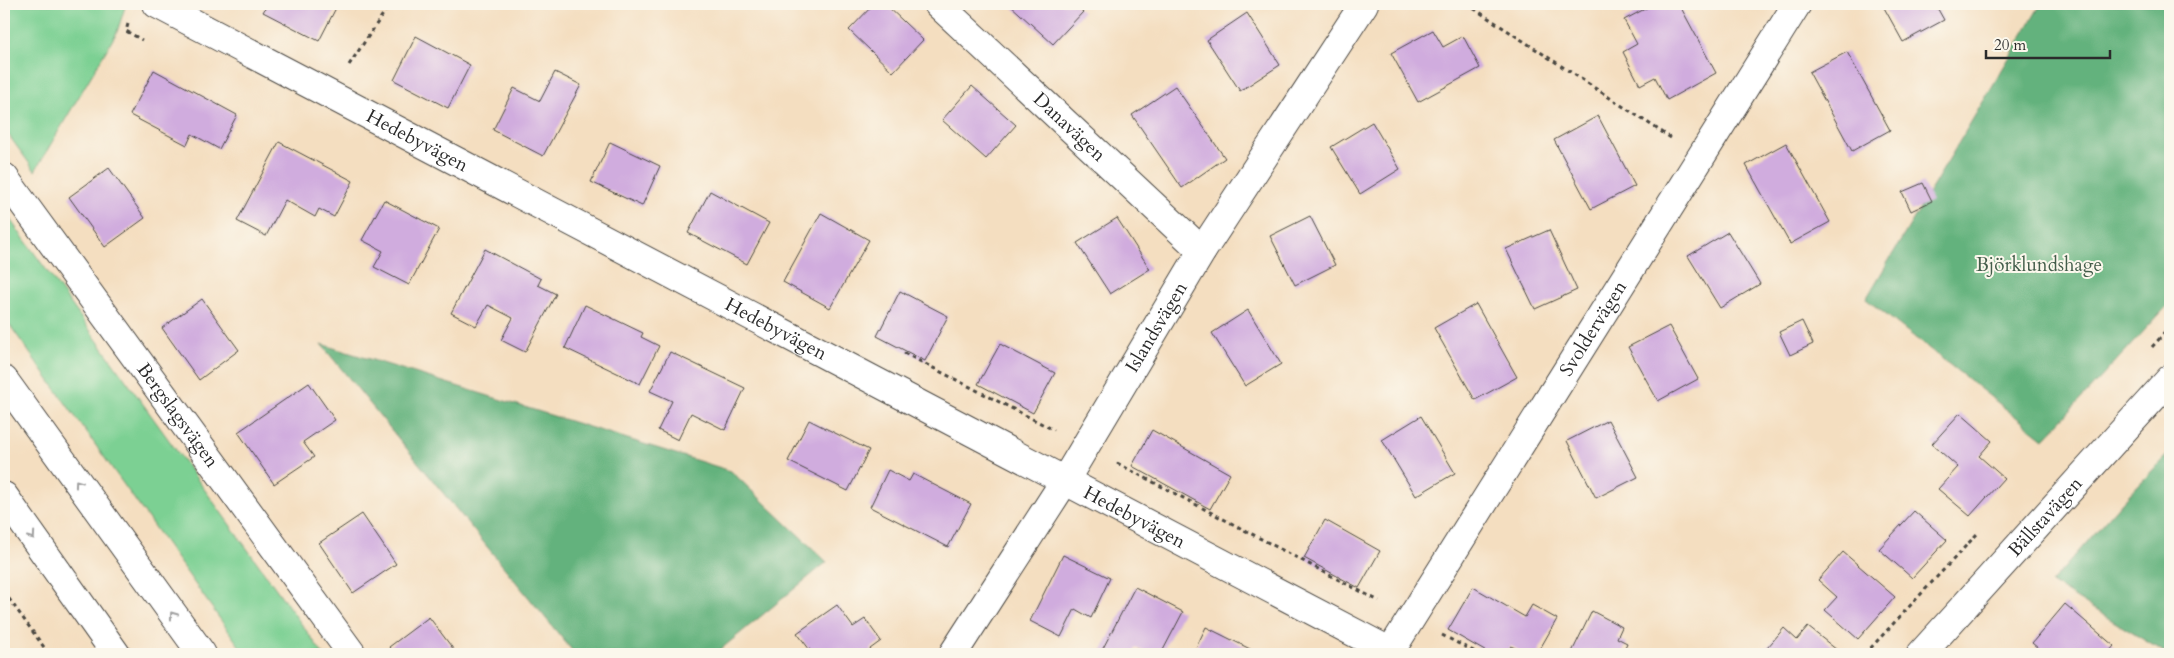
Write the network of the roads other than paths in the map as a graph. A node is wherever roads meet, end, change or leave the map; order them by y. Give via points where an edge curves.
1 (157, 4) edge
2 (938, 4) edge
3 (1364, 4) edge
4 (1797, 4) edge
5 (4, 177) edge
6 (1202, 251) junction
7 (2170, 379) edge
8 (4, 380) edge
9 (1064, 482) junction
10 (4, 496) edge
11 (1392, 653) edge
12 (116, 654) edge
13 (202, 654) edge
14 (352, 654) edge
15 (953, 654) edge
16 (1921, 654) edge

1 - 9 street, Hedebyvägen
2 - 6 street, Danavägen
3 - 6 street, Islandsvägen
4 - 11 street, Svoldervägen
5 - 14 street, Bergslagsvägen
6 - 9 street, Islandsvägen
7 - 16 street, Bällstavägen
13 -> 8 street
9 - 11 street, Hedebyvägen
9 - 15 street, Islandsvägen
10 -> 12 street

